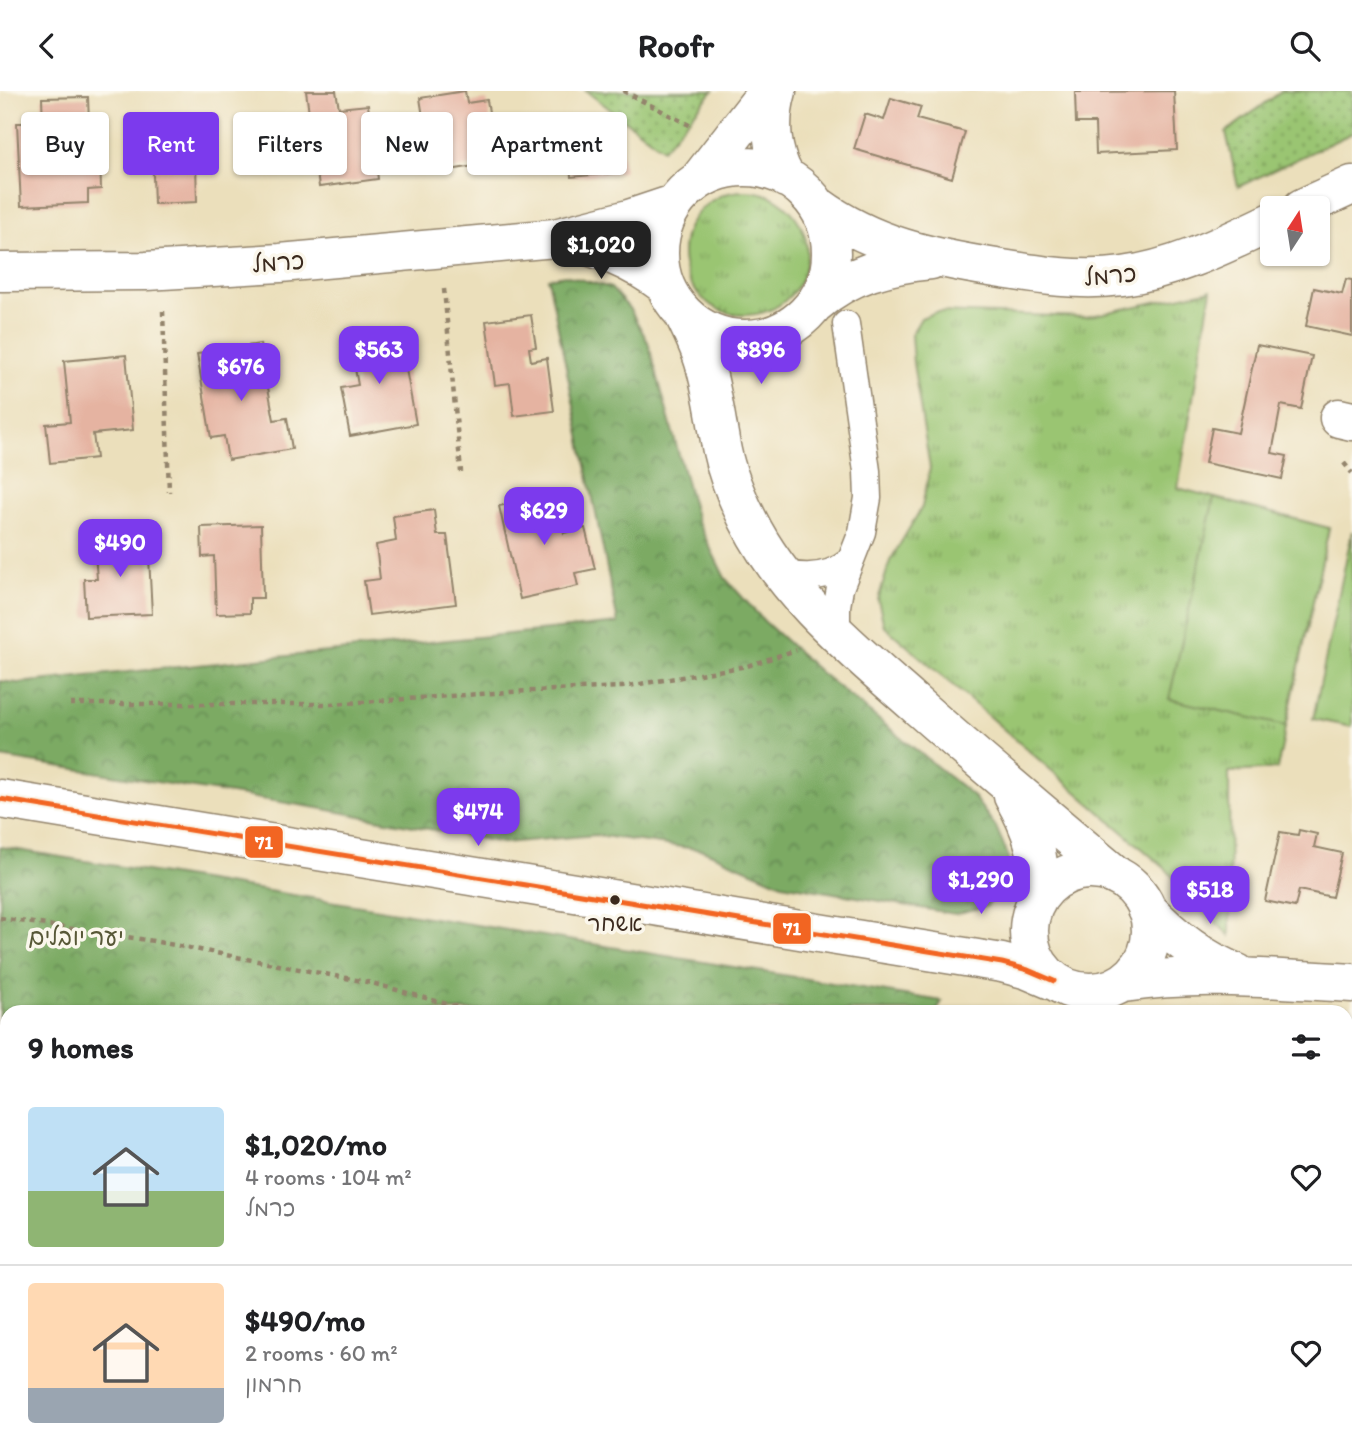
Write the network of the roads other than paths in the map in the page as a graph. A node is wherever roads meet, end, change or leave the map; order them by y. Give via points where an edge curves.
1 (768, 91) edge
2 (777, 91) edge
3 (786, 178) junction
4 (1352, 185) edge
5 (686, 192) junction
6 (1328, 196) edge
7 (818, 206) junction
8 (1260, 227) edge
9 (555, 238) junction
10 (940, 259) junction
11 (0, 272) edge
12 (674, 299) junction
13 (831, 313) junction
14 (769, 336) junction
15 (716, 412) junction
16 (850, 561) junction
17 (783, 573) junction
18 (838, 634) junction
19 (1005, 783) junction
20 (0, 799) edge
21 (1118, 877) junction
22 (1037, 901) junction
23 (1146, 908) junction
24 (946, 955) junction
25 (1252, 978) junction
26 (1055, 981) junction
27 (1123, 983) junction
28 (1352, 983) edge

1 - 5 street
2 - 3 street via 772,128
3 - 5 street via 763,169 729,169
3 - 7 street
4 - 6 street
5 - 9 street via 629,219
5 - 12 street via 660,236 660,270
7 - 10 street via 872,237
7 - 13 street via 830,237 827,280
8 - 10 street, כרמל via 1184,261 1124,276 1052,277
9 - 11 street, כרמל via 279,263
9 - 12 street via 610,252 636,265
10 - 13 street via 904,263 843,282
12 - 14 street via 710,332 727,338
12 - 15 street via 704,361
13 - 14 street
13 - 16 lane via 868,486 865,522
14 - 15 street via 734,371
15 - 17 street via 734,489 749,523
16 - 17 lane via 827,575
16 - 18 lane via 838,597
17 - 18 street
18 - 19 street
19 - 21 street
19 - 22 street via 1032,835 1039,862
20 - 24 street
21 - 22 street via 1102,871 1078,871 1056,880
21 - 23 street via 1133,888
22 - 24 street via 1014,930 995,943
22 - 26 street via 1028,931 1033,954
23 - 25 street via 1197,953
23 - 27 street via 1150,944 1140,966
24 - 26 street via 1002,963
25 - 27 street via 1174,977
25 - 28 street
26 - 27 street via 1089,992

